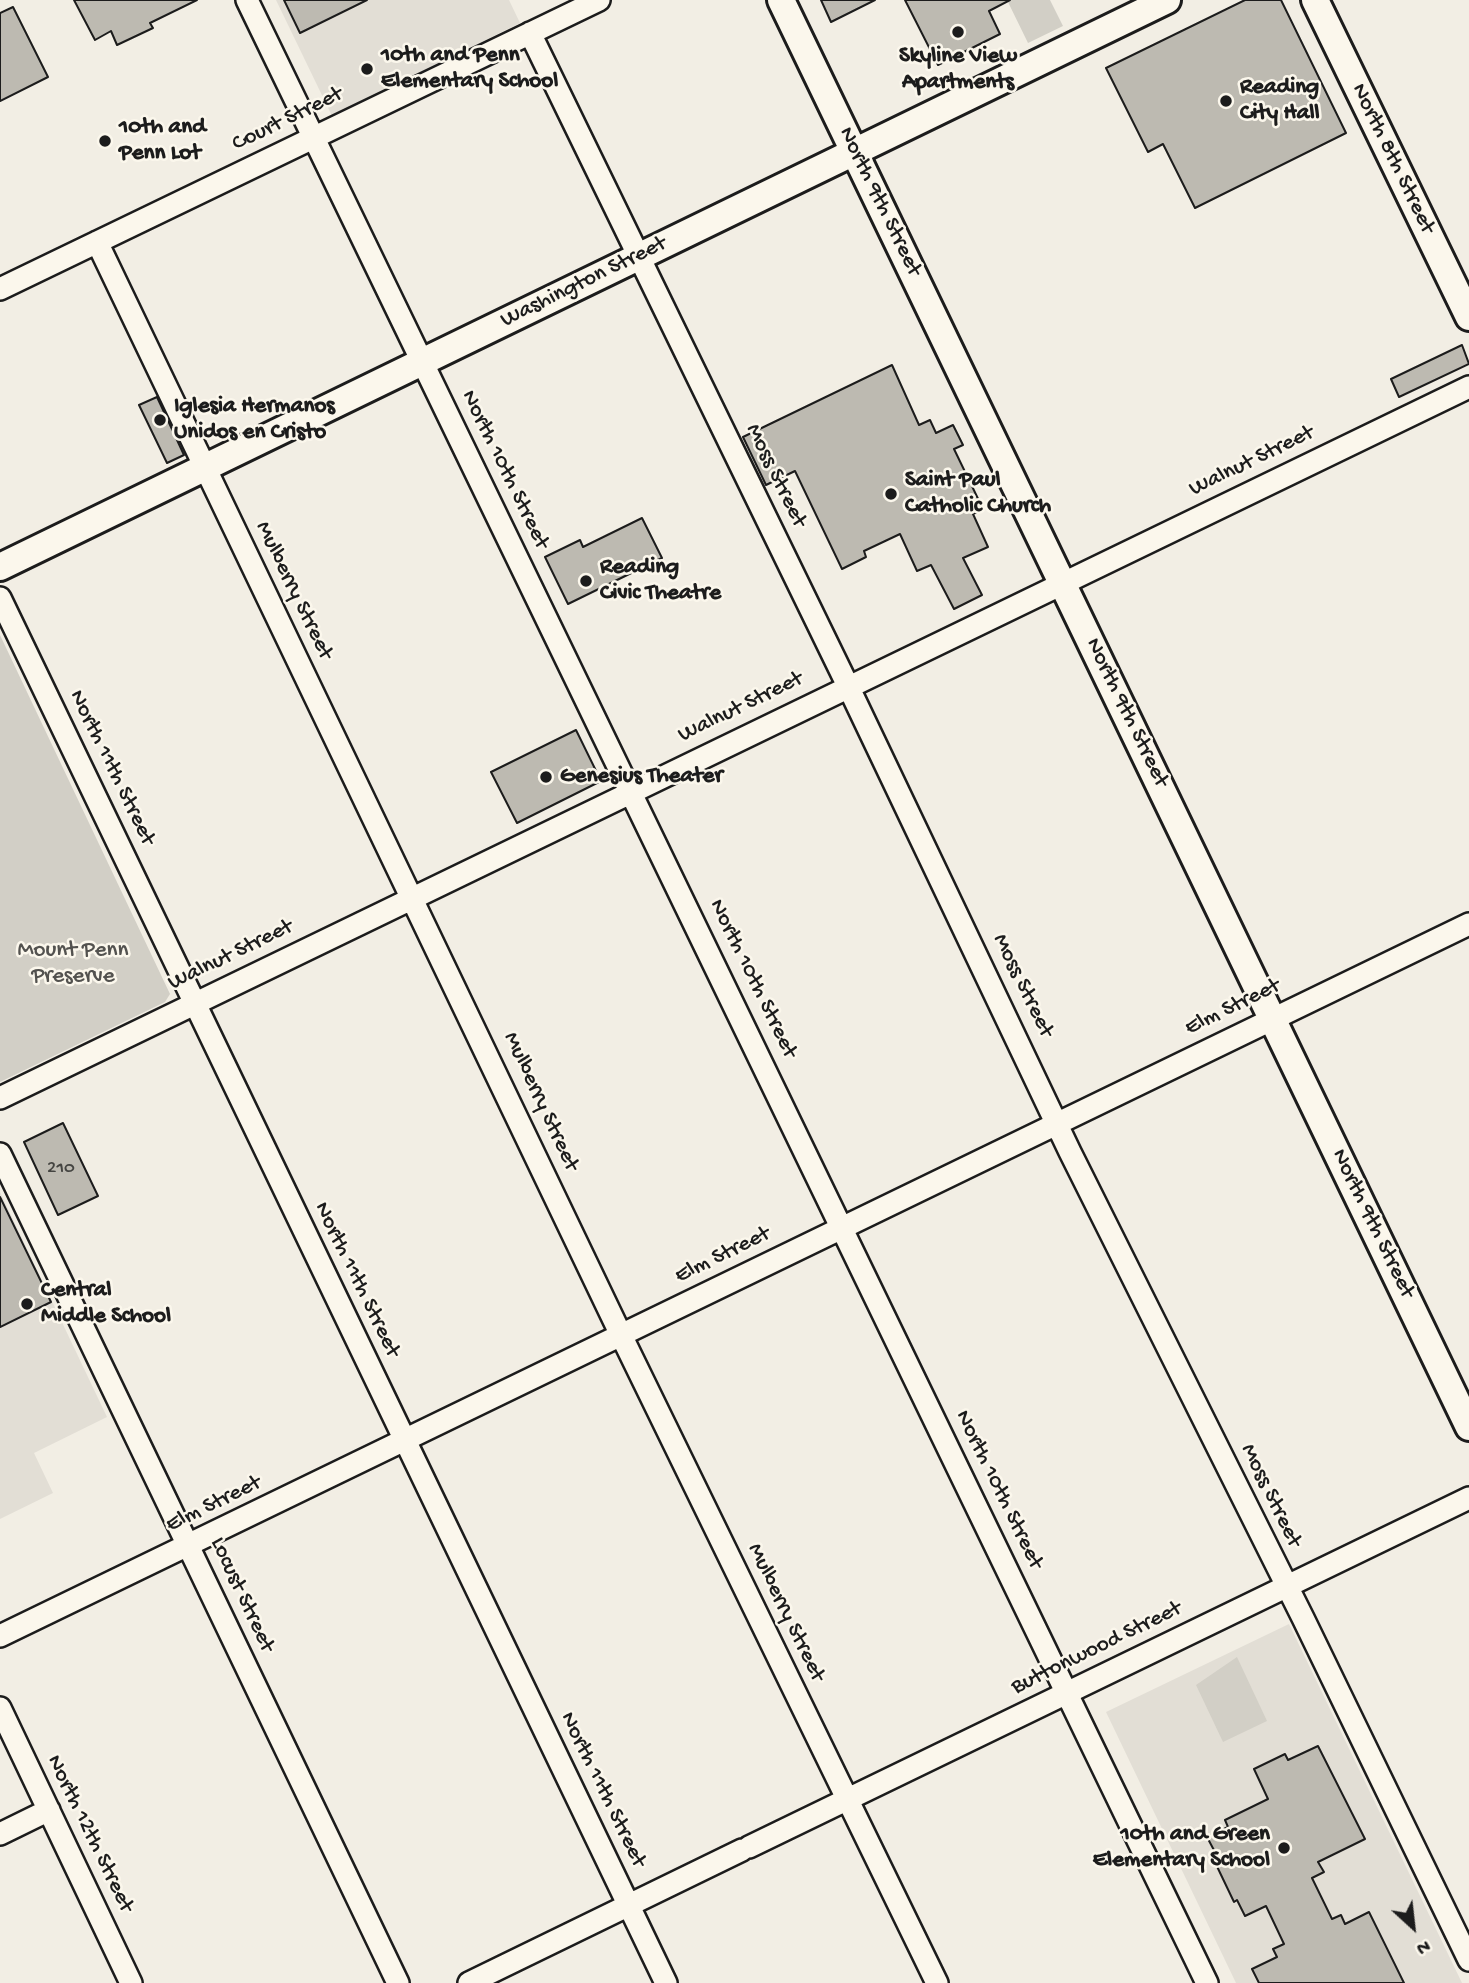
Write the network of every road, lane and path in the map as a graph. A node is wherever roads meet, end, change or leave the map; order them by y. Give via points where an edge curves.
1 (247, 0) edge
2 (599, 0) edge
3 (781, 0) edge
4 (1167, 0) edge
5 (1315, 0) edge
6 (530, 33) junction
7 (314, 137) junction
8 (855, 152) junction
9 (97, 242) junction
10 (639, 256) junction
11 (0, 289) edge
12 (1469, 317) edge
13 (422, 361) junction
14 (1469, 387) edge
15 (204, 466) junction
16 (0, 567) edge
17 (1062, 582) junction
18 (0, 598) edge
19 (848, 686) junction
20 (631, 790) junction
21 (412, 896) junction
22 (1469, 924) edge
23 (194, 1003) junction
24 (1273, 1018) junction
25 (0, 1098) edge
26 (1058, 1123) junction
27 (0, 1154) edge
28 (843, 1227) junction
29 (621, 1335) junction
30 (1469, 1427) edge
31 (404, 1440) junction
32 (1469, 1498) edge
33 (189, 1546) junction
34 (1286, 1587) junction
35 (0, 1636) edge
36 (1067, 1693) junction
37 (0, 1708) edge
38 (847, 1800) junction
39 (49, 1810) junction
40 (0, 1834) edge
41 (628, 1906) junction
42 (1469, 1961) edge
43 (131, 1983) edge
44 (398, 1983) edge
45 (470, 1983) edge
46 (666, 1983) edge
47 (937, 1983) edge
48 (1208, 1983) edge

1 - 7 street, North 10th Street
2 - 6 street, Court Street
3 - 8 main road, North 9th Street
4 - 8 main road, Washington Street
5 - 12 main road, North 8th Street
6 - 7 street, Court Street
6 - 10 street, Moss Street
7 - 9 street, Court Street
7 - 13 street, North 10th Street
8 - 10 main road, Washington Street
8 - 17 main road, North 9th Street
9 - 11 street, Court Street
9 - 15 street, Mulberry Street
10 - 13 main road, Washington Street
10 - 19 street, Moss Street
13 - 15 main road, Washington Street
13 - 20 street, North 10th Street
14 - 17 street, Walnut Street
15 - 16 main road, Washington Street
15 - 21 street, Mulberry Street
17 - 19 street, Walnut Street
17 - 24 main road, North 9th Street
18 - 23 street, North 11th Street
19 - 20 street, Walnut Street
19 - 26 street, Moss Street
20 - 21 street, Walnut Street
20 - 28 street, North 10th Street
21 - 23 street, Walnut Street
21 - 29 street, Mulberry Street
22 - 24 street, Elm Street
23 - 25 street, Walnut Street
23 - 31 street, North 11th Street
24 - 26 street, Elm Street
24 - 30 main road, North 9th Street
26 - 28 street, Elm Street
26 - 34 street, Moss Street
27 - 33 street, Locust Street
28 - 29 street, Elm Street
28 - 36 street, North 10th Street
29 - 31 street, Elm Street
29 - 38 street, Mulberry Street
31 - 33 street, Elm Street
31 - 41 street, North 11th Street
32 - 34 street, Buttonwood Street
33 - 35 street, Elm Street
33 - 44 street, Locust Street
34 - 36 street, Buttonwood Street
34 - 42 street, Moss Street
36 - 38 street, Buttonwood Street
36 - 48 street, North 10th Street
37 - 39 street, North 12th Street
38 - 41 street, Buttonwood Street
38 - 47 street, Mulberry Street
39 - 40 street
39 - 43 street, North 12th Street
41 - 45 street, Buttonwood Street
41 - 46 street, North 11th Street

